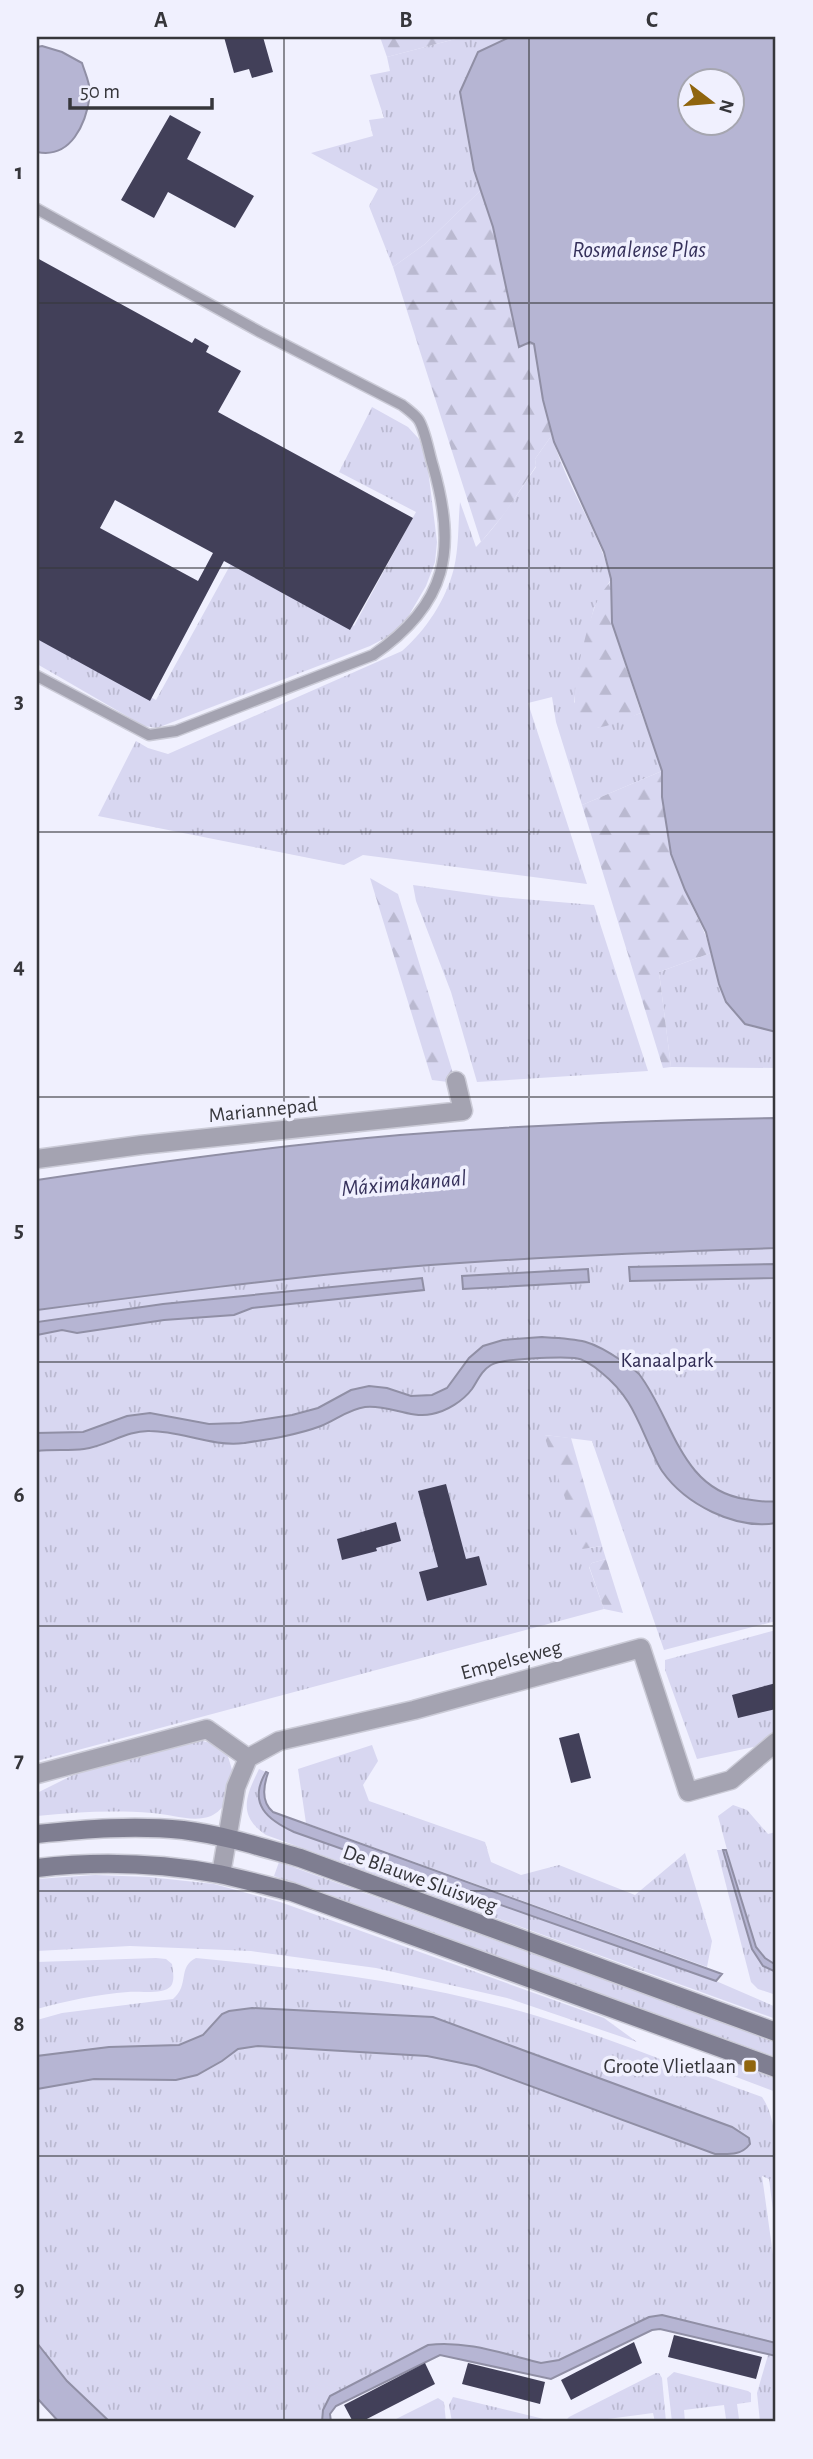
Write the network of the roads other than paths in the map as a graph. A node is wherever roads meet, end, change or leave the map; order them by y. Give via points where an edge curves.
1 (37, 209) edge
2 (37, 676) edge
3 (456, 1081) dead end
4 (37, 1158) edge
5 (776, 1742) edge
6 (248, 1758) junction
7 (37, 1774) edge
8 (37, 1834) edge
9 (226, 1838) junction
10 (37, 1868) edge
11 (221, 1874) junction
12 (776, 2032) edge
13 (776, 2068) edge

1 - 2 lane via 402,405 419,420 438,484 445,549 440,573 413,623 373,655 176,731 149,735
3 - 4 street, Mariannepad via 463,1111
5 - 6 street, Empelseweg via 732,1780 688,1792 640,1648 414,1710 279,1741
6 - 7 street via 207,1729
6 - 9 street via 236,1787
8 - 9 main road, De Blauwe Sluisweg via 102,1827 184,1830
9 - 11 street
9 - 12 main road, De Blauwe Sluisweg via 300,1858
10 - 11 main road via 106,1863
11 - 13 main road via 292,1892

